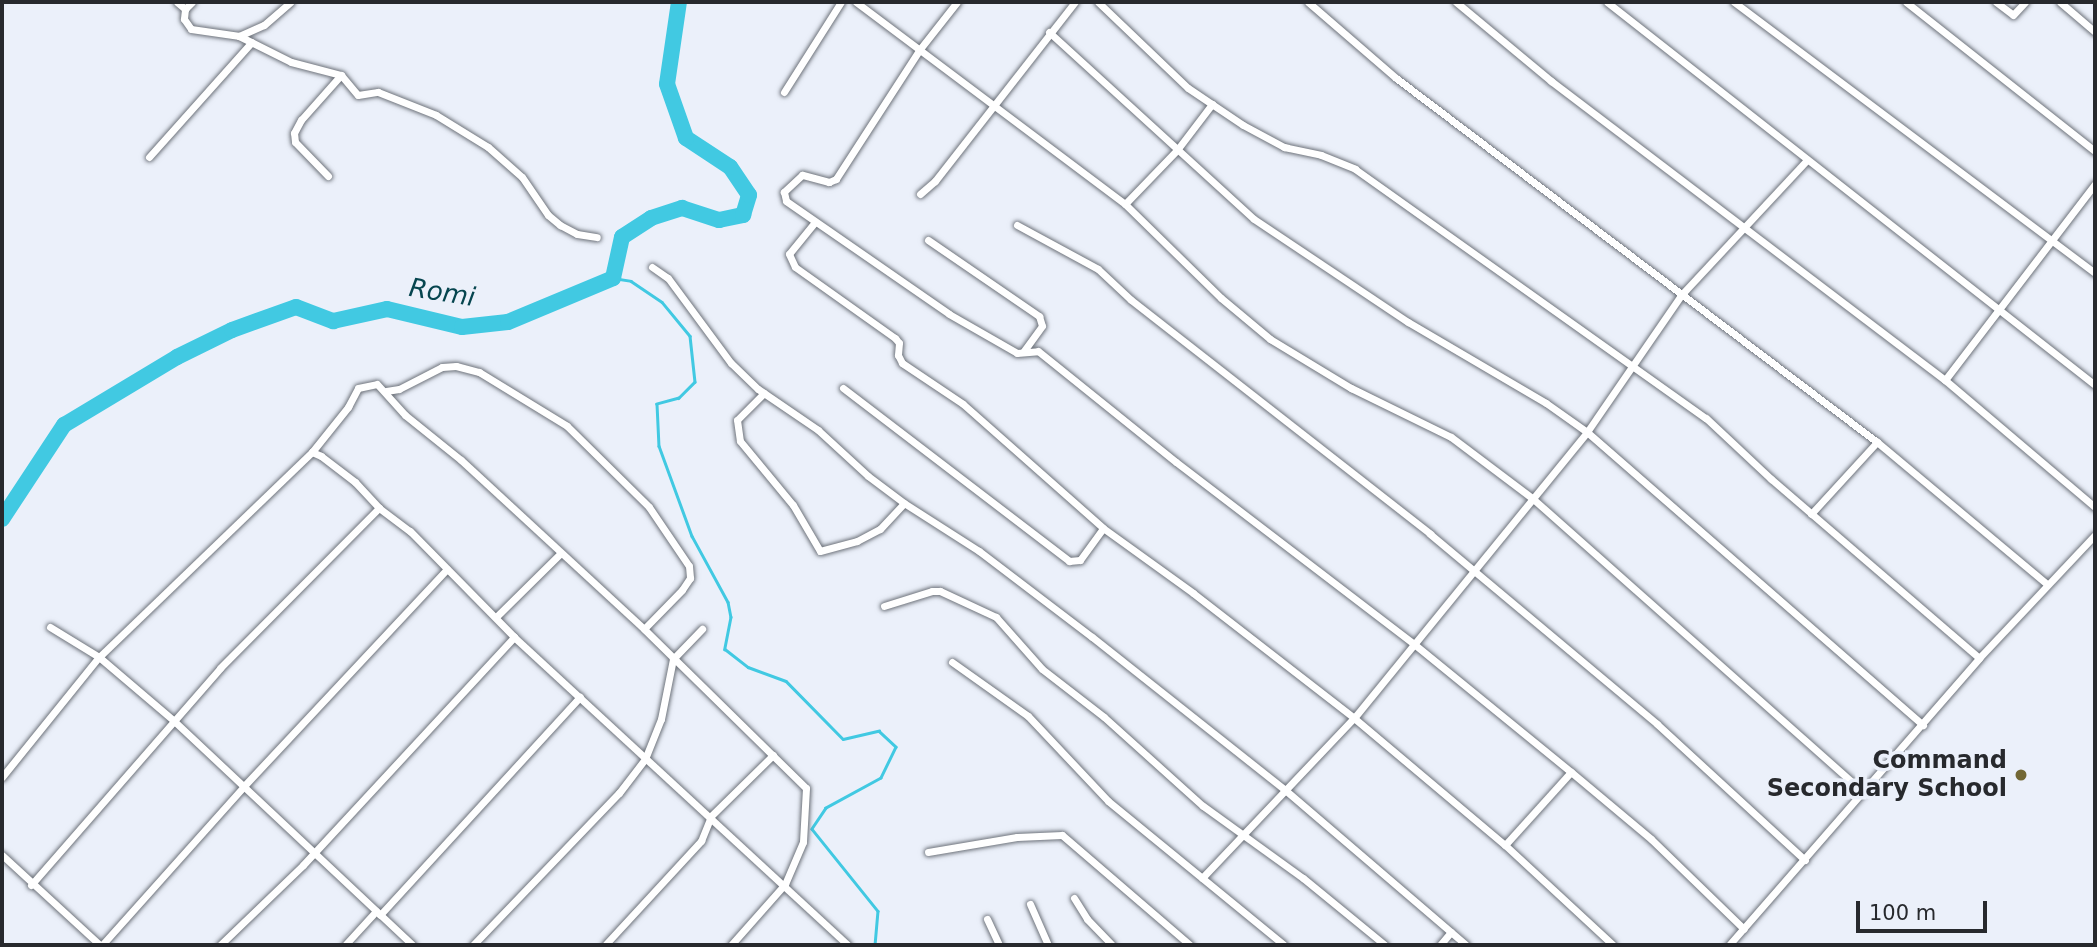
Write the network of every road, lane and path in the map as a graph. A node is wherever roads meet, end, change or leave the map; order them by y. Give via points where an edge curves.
1 (177, 2) edge
2 (192, 2) edge
3 (290, 2) edge
4 (841, 2) edge
5 (856, 2) edge
6 (957, 2) edge
7 (1075, 2) edge
8 (1098, 2) edge
9 (1308, 2) edge
10 (1456, 2) edge
11 (1607, 2) edge
12 (1734, 2) edge
13 (1906, 2) edge
14 (1996, 2) edge
15 (2025, 2) edge
16 (2060, 2) edge
17 (185, 9) junction
18 (1049, 32) junction
19 (2095, 32) edge
20 (240, 36) junction
21 (252, 42) junction
22 (920, 49) junction
23 (341, 75) junction
24 (784, 92) dead end
25 (1212, 104) junction
26 (992, 105) junction
27 (1177, 150) junction
28 (2095, 151) edge
29 (149, 158) dead end
30 (1806, 161) junction
31 (328, 176) dead end
32 (2095, 184) edge
33 (920, 194) dead end
34 (1125, 204) junction
35 (815, 222) junction
36 (1017, 225) dead end
37 (1744, 226) junction
38 (597, 237) dead end
39 (928, 240) dead end
40 (2054, 240) junction
41 (652, 267) dead end
42 (2095, 274) edge
43 (1682, 294) junction
44 (2000, 312) junction
45 (1022, 352) junction
46 (1633, 365) junction
47 (1945, 380) junction
48 (2095, 385) edge
49 (843, 388) dead end
50 (386, 391) junction
51 (764, 393) junction
52 (1587, 432) junction
53 (1877, 442) junction
54 (312, 452) junction
55 (1532, 498) junction
56 (904, 503) junction
57 (2095, 507) edge
58 (379, 508) junction
59 (1811, 514) junction
60 (1103, 528) junction
61 (2095, 535) edge
62 (561, 553) junction
63 (447, 569) junction
64 (1473, 570) junction
65 (2048, 584) junction
66 (884, 606) dead end
67 (496, 617) junction
68 (50, 627) dead end
69 (644, 629) junction
70 (702, 629) dead end
71 (514, 637) junction
72 (1413, 644) junction
73 (99, 657) junction
74 (673, 659) junction
75 (1979, 659) junction
76 (952, 663) dead end
77 (580, 697) junction
78 (1354, 719) junction
79 (173, 720) junction
80 (1923, 725) junction
81 (773, 755) junction
82 (645, 759) junction
83 (1571, 772) junction
84 (2, 777) edge
85 (244, 786) junction
86 (1284, 789) junction
87 (1863, 792) junction
88 (711, 816) junction
89 (1243, 837) junction
90 (1505, 845) junction
91 (314, 850) junction
92 (928, 852) dead end
93 (2, 855) edge
94 (1805, 860) junction
95 (1202, 878) junction
96 (785, 884) junction
97 (31, 885) junction
98 (1074, 898) dead end
99 (1030, 904) dead end
100 (378, 913) junction
101 (987, 919) dead end
102 (1744, 929) junction
103 (1451, 932) junction
104 (101, 945) edge
105 (220, 945) edge
106 (345, 945) edge
107 (413, 945) edge
108 (473, 945) edge
109 (605, 945) edge
110 (732, 945) edge
111 (848, 945) edge
112 (999, 945) edge
113 (1048, 945) edge
114 (1112, 945) edge
115 (1190, 945) edge
116 (1284, 945) edge
117 (1385, 945) edge
118 (1440, 945) edge
119 (1466, 945) edge
120 (1613, 945) edge
121 (1729, 945) edge

1 - 17 street
2 - 17 street
3 - 20 street via 264,25
4 - 24 street
5 - 22 street
6 - 22 street
7 - 18 street
8 - 25 street via 1188,88
9 - 43 street via 1396,78
10 - 37 street
11 - 30 street
12 - 40 street
13 - 28 street
14 - 15 street via 2013,15
16 - 19 street
17 - 20 street via 184,19 191,29
18 - 26 street
18 - 27 street
20 - 21 street
21 - 23 street via 291,62
21 - 29 street
22 - 26 street
22 - 35 street via 836,179 829,182 802,175 784,192 786,201
23 - 31 street via 294,133 295,142
23 - 38 street via 358,95 378,92 447,121 488,147 522,177 560,225
25 - 27 street
25 - 46 street via 1284,147 1355,169
26 - 33 street
26 - 34 street
27 - 34 street
27 - 52 street via 1254,219 1408,322
30 - 37 street
30 - 44 street
32 - 40 street
34 - 55 street via 1221,298 1270,338 1351,388 1451,437
35 - 45 street via 948,314
35 - 60 street via 789,254 795,267 895,338 902,363 963,404
36 - 64 street via 1098,269 1131,300
37 - 43 street
37 - 47 street
39 - 45 street via 1039,316 1042,326
40 - 42 street
40 - 44 street
41 - 51 street via 668,278 731,363
43 - 46 street
43 - 53 street
44 - 47 street
44 - 48 street
45 - 72 street via 1038,351
46 - 52 street
46 - 59 street via 1706,418
47 - 57 street
49 - 60 street via 1069,561 1080,560
50 - 54 street via 377,384 358,388
50 - 62 street via 405,415
50 - 69 street via 442,367 456,366 479,372 567,426 649,507 689,566 690,578 682,590
51 - 56 street via 818,430
51 - 56 street via 737,420 740,441 793,505 820,551 880,529
52 - 55 street
52 - 80 street
53 - 59 street
53 - 65 street
54 - 58 street via 355,482
54 - 73 street
55 - 64 street
55 - 87 street
56 - 86 street via 979,551
58 - 63 street via 410,531
58 - 79 street
59 - 75 street
60 - 78 street
61 - 65 street
62 - 67 street
62 - 69 street
63 - 67 street
63 - 85 street
64 - 72 street
64 - 94 street via 1657,724
65 - 75 street
66 - 89 street via 940,591 996,617 1042,669
67 - 71 street
68 - 73 street
69 - 74 street
70 - 74 street
71 - 77 street
71 - 91 street
72 - 78 street
72 - 83 street
73 - 79 street
73 - 84 street
74 - 81 street
74 - 82 street via 661,719
75 - 80 street
76 - 95 street via 1028,716 1108,801
77 - 82 street
77 - 100 street
78 - 86 street
78 - 90 street
79 - 85 street
79 - 97 street
80 - 87 street
81 - 88 street
81 - 96 street via 806,788 803,842
82 - 88 street
82 - 108 street via 619,793
83 - 90 street
83 - 102 street
85 - 91 street
85 - 104 street
86 - 89 street
86 - 103 street
87 - 94 street
88 - 96 street
88 - 109 street via 701,841
89 - 95 street
89 - 117 street via 1303,878
90 - 120 street
91 - 100 street
91 - 105 street
92 - 115 street via 1017,836 1062,835
93 - 97 street
94 - 102 street
95 - 116 street
96 - 110 street
96 - 111 street
97 - 104 street
98 - 114 street
99 - 113 street
100 - 106 street
100 - 107 street
101 - 112 street
102 - 121 street
103 - 118 street
103 - 119 street

